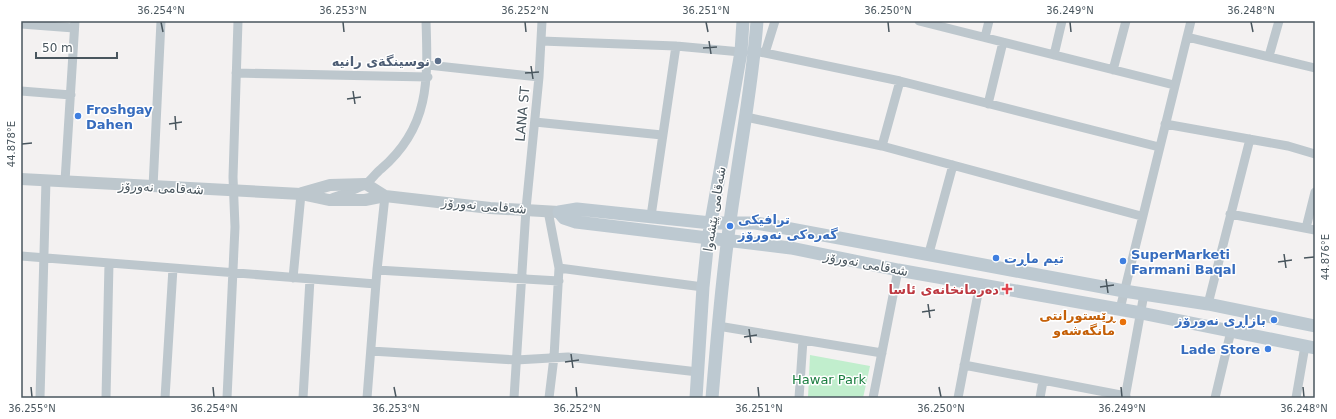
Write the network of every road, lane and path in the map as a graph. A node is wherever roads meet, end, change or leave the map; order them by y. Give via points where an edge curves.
1 (161, 21) edge
2 (238, 21) edge
3 (426, 21) edge
4 (542, 21) edge
5 (743, 21) edge
6 (757, 21) edge
7 (775, 21) edge
8 (919, 21) edge
9 (989, 21) edge
10 (1062, 21) edge
11 (1126, 21) edge
12 (1191, 21) edge
13 (1279, 21) edge
14 (21, 24) edge
15 (75, 25) edge
16 (985, 37) junction
17 (1187, 37) junction
18 (541, 41) junction
19 (1003, 42) junction
20 (676, 46) junction
21 (741, 52) junction
22 (760, 52) junction
23 (1054, 55) junction
24 (1269, 56) junction
25 (428, 65) junction
26 (1315, 68) edge
27 (1113, 70) junction
28 (236, 73) junction
29 (428, 77) junction
30 (539, 77) junction
31 (900, 81) junction
32 (1174, 85) junction
33 (21, 91) edge
34 (71, 95) junction
35 (988, 104) junction
36 (746, 116) junction
37 (535, 122) junction
38 (1165, 124) junction
39 (662, 135) junction
40 (1250, 140) junction
41 (882, 146) junction
42 (1159, 147) junction
43 (1315, 154) edge
44 (953, 165) junction
45 (21, 179) edge
46 (46, 180) junction
47 (65, 181) junction
48 (366, 184) junction
49 (153, 186) junction
50 (234, 191) junction
51 (1315, 192) edge
52 (301, 194) junction
53 (385, 196) junction
54 (329, 200) junction
55 (526, 209) junction
56 (553, 212) junction
57 (1230, 214) junction
58 (651, 216) junction
59 (1142, 216) junction
60 (711, 222) junction
61 (731, 222) junction
62 (1310, 229) edge
63 (708, 239) junction
64 (729, 240) junction
65 (929, 253) junction
66 (21, 256) edge
67 (44, 258) junction
68 (109, 263) junction
69 (173, 268) junction
70 (559, 268) junction
71 (377, 270) junction
72 (898, 270) junction
73 (232, 273) junction
74 (293, 278) junction
75 (310, 279) junction
76 (521, 280) junction
77 (559, 281) junction
78 (980, 283) junction
79 (376, 284) junction
80 (703, 287) junction
81 (1124, 291) junction
82 (1144, 294) junction
83 (1208, 304) junction
84 (1120, 309) junction
85 (1141, 313) junction
86 (718, 326) junction
87 (1315, 326) edge
88 (1231, 331) junction
89 (803, 340) junction
90 (1310, 347) edge
91 (371, 350) junction
92 (882, 353) junction
93 (554, 357) junction
94 (516, 360) junction
95 (964, 365) junction
96 (698, 372) junction
97 (1043, 381) junction
98 (1125, 397) edge
99 (40, 398) edge
100 (106, 398) edge
101 (165, 398) edge
102 (227, 398) edge
103 (303, 398) edge
104 (367, 398) edge
105 (514, 398) edge
106 (549, 398) edge
107 (696, 398) edge
108 (712, 398) edge
109 (799, 398) edge
110 (874, 398) edge
111 (958, 398) edge
112 (1040, 398) edge
113 (1215, 398) edge
114 (1296, 398) edge

1 - 49 street
2 - 28 street
3 - 25 street
4 - 18 street, LANA ST
5 - 21 main road, شەقامی پێشەوا
6 - 22 main road, شەقامی پێشەوا
7 - 22 street
8 - 16 street
9 - 16 street
10 - 23 street
11 - 27 street
12 - 17 street
13 - 24 street
14 - 15 street
15 - 34 street
16 - 19 street
17 - 24 street
17 - 32 street
18 - 20 street
18 - 30 street, LANA ST
19 - 23 street
19 - 35 street
20 - 21 street
20 - 39 street
21 - 60 main road, شەقامی پێشەوا
22 - 31 street
22 - 36 main road, شەقامی پێشەوا
23 - 27 street
24 - 26 street
25 - 29 street
25 - 30 street
27 - 32 street
28 - 29 street
28 - 50 street
29 - 48 street via 426,96 415,128 399,151
30 - 37 street, LANA ST
31 - 35 street
31 - 41 street
32 - 38 street
33 - 34 street
34 - 47 street
35 - 42 street
36 - 41 street
36 - 61 main road, شەقامی پێشەوا
37 - 39 street
37 - 55 street, LANA ST
38 - 40 street
38 - 42 street
39 - 58 street
40 - 43 street
40 - 57 street
41 - 44 street
42 - 59 street
44 - 59 street
44 - 65 street
45 - 46 street, شەقامی نەورۆز
46 - 47 street, شەقامی نەورۆز
46 - 67 street
47 - 49 street, شەقامی نەورۆز
48 - 52 street, شەقامی نەورۆز via 330,185
48 - 53 street, شەقامی نەورۆز
48 - 54 street
49 - 50 street, شەقامی نەورۆز
50 - 52 street, شەقامی نەورۆز
50 - 73 street
51 - 62 street
52 - 54 street, شەقامی نەورۆز
52 - 74 street
53 - 54 street, شەقامی نەورۆز via 365,200
53 - 55 street, شەقامی نەورۆز via 490,208
53 - 71 street
55 - 56 street, شەقامی نەورۆز
55 - 76 street, LANA ST
56 - 58 main road, شەقامی نەورۆز via 577,209
56 - 63 main road, شەقامی نەورۆز via 576,222
56 - 70 street
57 - 62 street
57 - 83 street
58 - 60 main road, شەقامی نەورۆز
59 - 81 street
60 - 61 main road, شەقامی نەورۆز
60 - 63 main road, شەقامی پێشەوا
61 - 64 main road, شەقامی پێشەوا
61 - 65 main road, شەقامی نەورۆز via 780,227
63 - 64 main road, شەقامی نەورۆز
63 - 80 main road, شەقامی پێشەوا
64 - 72 main road, شەقامی نەورۆز via 791,248
64 - 86 main road, شەقامی پێشەوا
65 - 81 main road, شەقامی نەورۆز
66 - 67 street
67 - 68 street
67 - 99 street
68 - 69 street
68 - 100 street
69 - 73 street
69 - 101 street
70 - 77 street
70 - 80 street
71 - 76 street
71 - 79 street
72 - 78 main road, شەقامی نەورۆز
72 - 92 street
73 - 74 street
73 - 102 street
74 - 75 street
75 - 79 street
75 - 103 street
76 - 77 street
76 - 94 street, LANA ST
77 - 93 street
78 - 84 main road, شەقامی نەورۆز
78 - 95 street
79 - 91 street
80 - 96 main road, شەقامی پێشەوا
81 - 82 main road, شەقامی نەورۆز
81 - 84 street
82 - 83 main road, شەقامی نەورۆز
82 - 85 street
83 - 87 main road, شەقامی نەورۆز
84 - 85 main road, شەقامی نەورۆز
85 - 88 main road, شەقامی نەورۆز
85 - 98 street
86 - 89 street
86 - 108 main road, شەقامی پێشەوا
88 - 90 main road, شەقامی نەورۆز
88 - 113 street
89 - 92 street
89 - 109 street
90 - 114 street
91 - 94 street
91 - 104 street
92 - 110 street
93 - 94 street
93 - 96 street
93 - 106 street
94 - 105 street, LANA ST
95 - 97 street
95 - 111 street
96 - 107 main road, شەقامی پێشەوا
97 - 98 street
97 - 112 street

